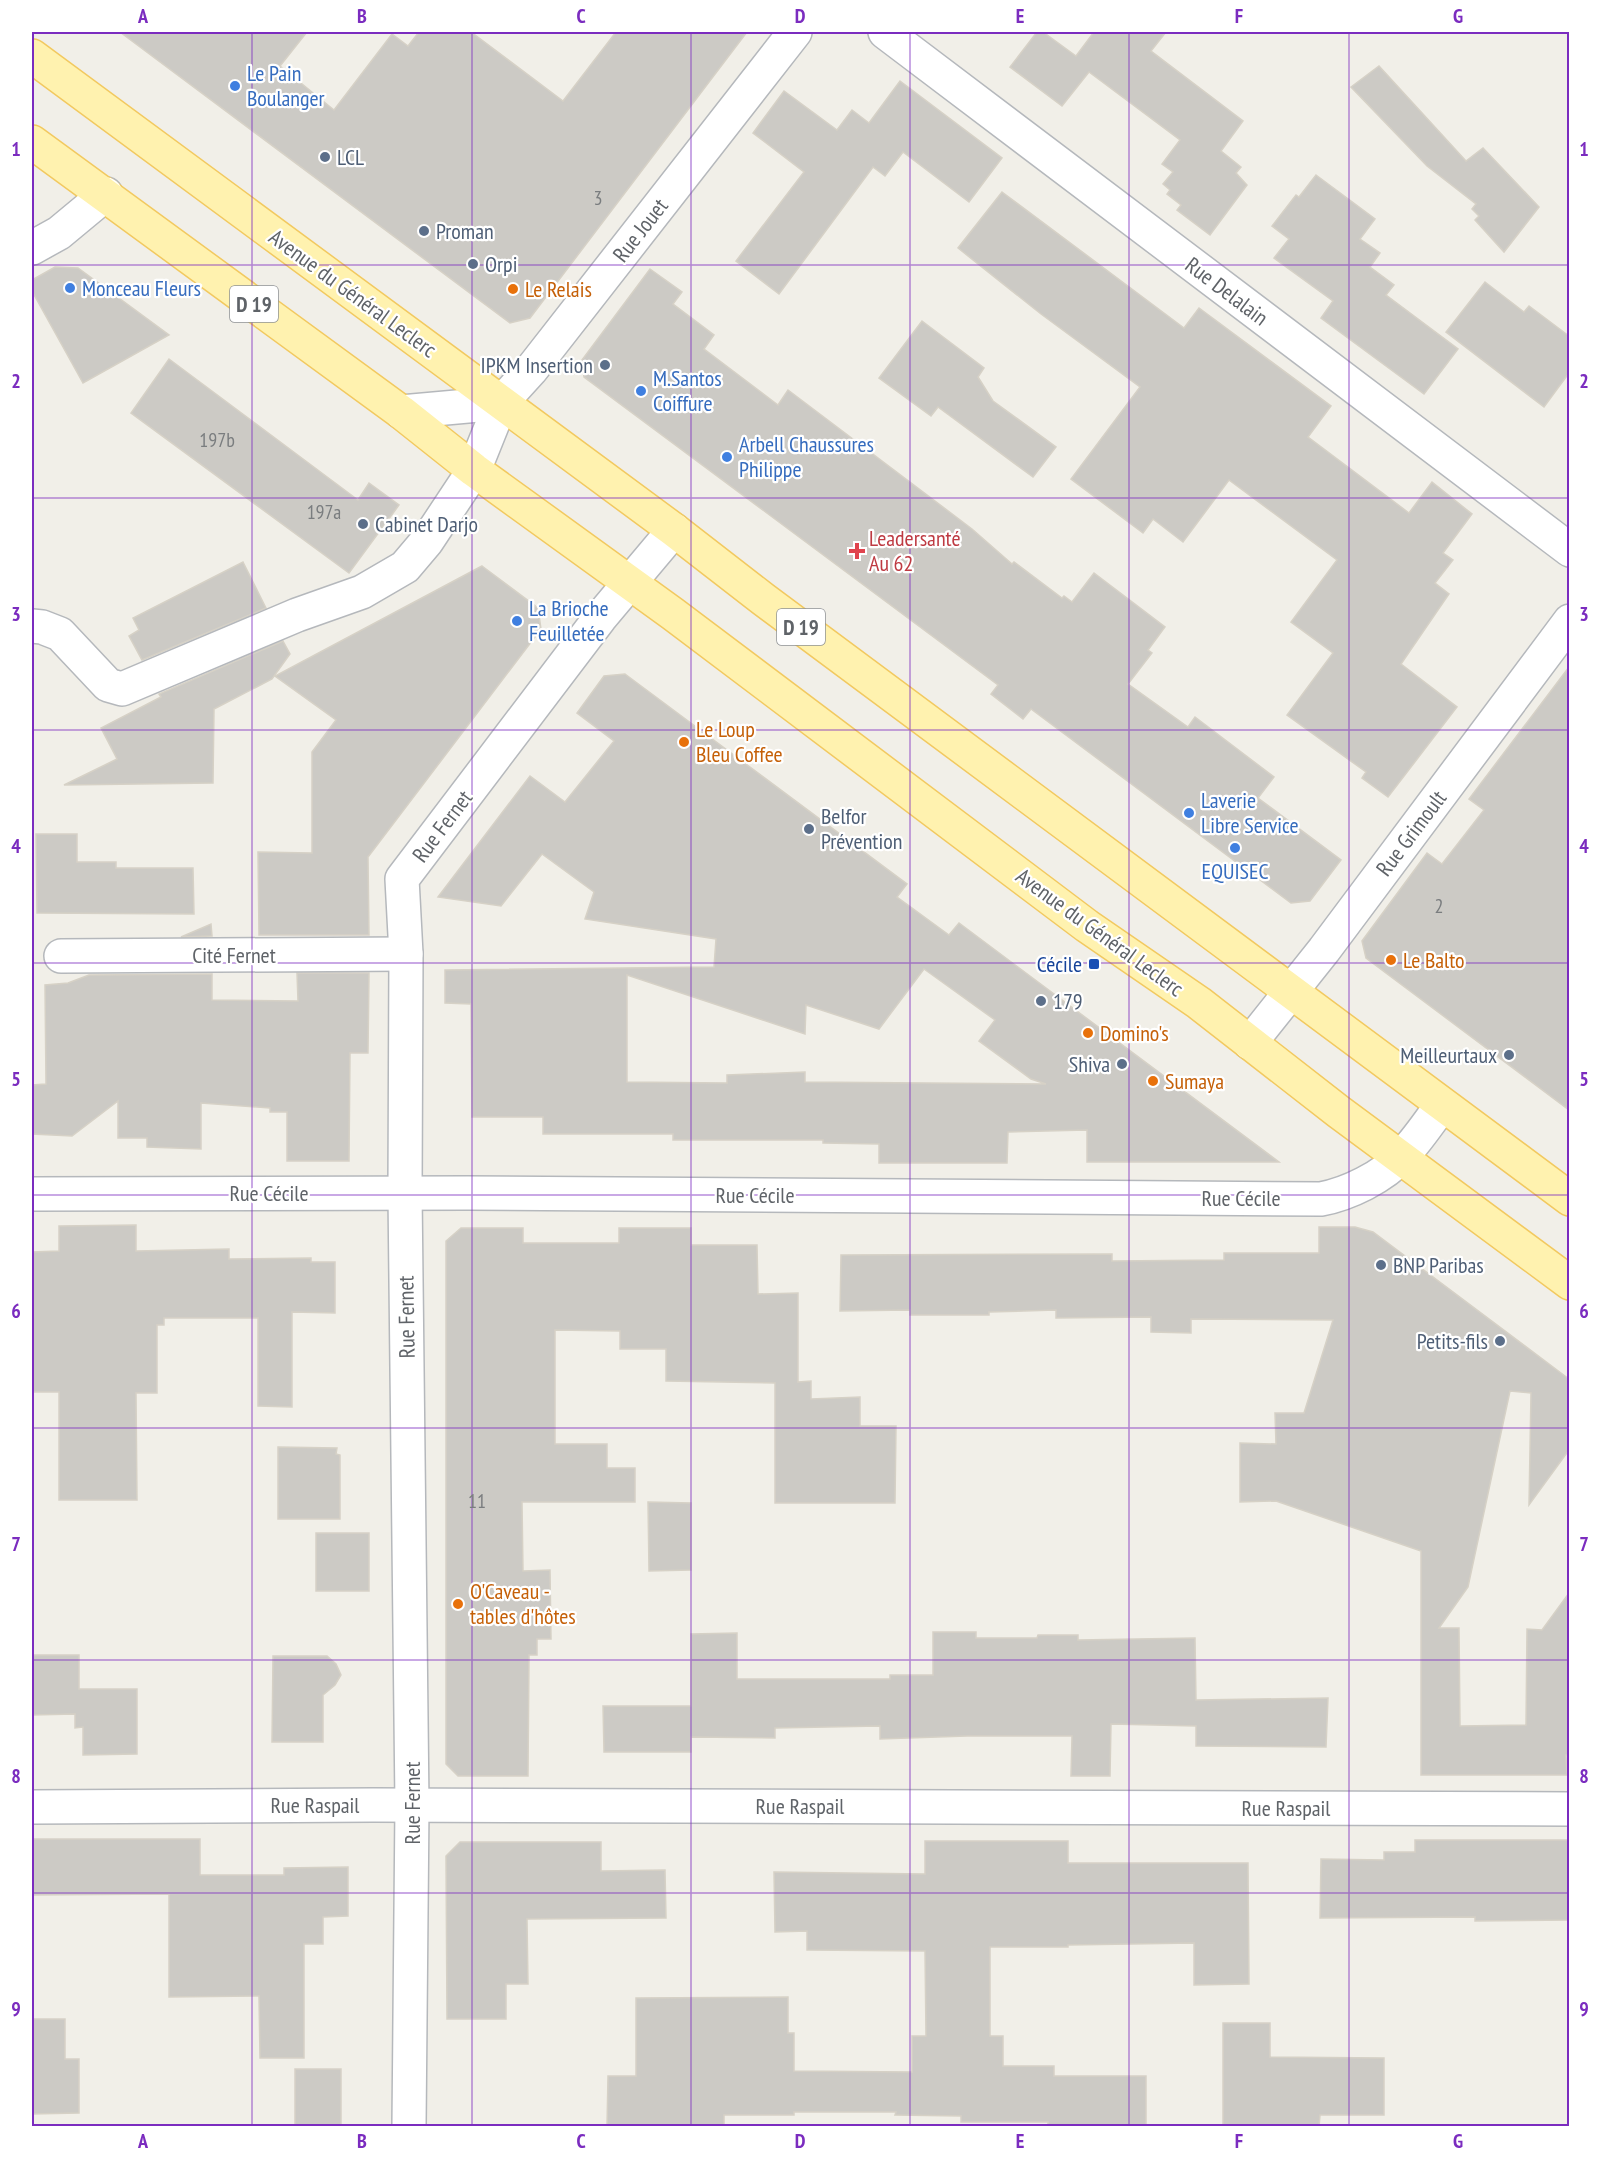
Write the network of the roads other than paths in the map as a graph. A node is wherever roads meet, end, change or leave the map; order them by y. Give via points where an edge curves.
1 (795, 32) edge
2 (885, 32) edge
3 (32, 56) edge
4 (32, 142) edge
5 (106, 194) junction
6 (32, 248) edge
7 (501, 403) junction
8 (401, 412) junction
9 (474, 470) junction
10 (674, 530) junction
11 (1569, 550) edge
12 (629, 584) junction
13 (1569, 621) edge
14 (32, 626) edge
15 (406, 954) junction
16 (61, 956) dead end
17 (1290, 990) junction
18 (1250, 1043) junction
19 (1442, 1105) junction
20 (1401, 1158) junction
21 (405, 1193) junction
22 (32, 1194) edge
23 (1569, 1199) edge
24 (1569, 1283) edge
25 (412, 1805) junction
26 (32, 1807) edge
27 (1569, 1809) edge
28 (409, 2127) edge

1 - 7 street, Rue Jouet via 531,370
2 - 11 street, Rue Delalain
3 - 7 main road, Avenue du Général Leclerc / D 19
4 - 5 main road, Avenue du Général Leclerc / D 19
5 - 6 street via 59,233
5 - 8 main road, Avenue du Général Leclerc / D 19
7 - 8 street
7 - 9 street
7 - 10 main road, Avenue du Général Leclerc / D 19
8 - 9 main road, Avenue du Général Leclerc / D 19
9 - 12 main road, Avenue du Général Leclerc / D 19
9 - 14 street via 405,567 362,592 297,615 135,685 122,689 108,685 60,634
10 - 12 street
10 - 17 main road, Avenue du Général Leclerc / D 19
12 - 15 street, Rue Fernet via 402,879
12 - 18 main road, Avenue du Général Leclerc / D 19
13 - 17 street, Rue Grimoult via 1331,941
15 - 16 street, Cité Fernet
15 - 21 street, Rue Fernet
17 - 18 street, Rue Grimoult
17 - 19 main road, Avenue du Général Leclerc / D 19
18 - 20 main road, Avenue du Général Leclerc / D 19
19 - 20 street, Rue Cécile
19 - 23 main road, Avenue du Général Leclerc / D 19
20 - 21 street, Rue Cécile via 1362,1186 1321,1199
20 - 24 main road, Avenue du Général Leclerc / D 19
21 - 22 street, Rue Cécile
21 - 25 street, Rue Fernet
25 - 26 street, Rue Raspail
25 - 27 street, Rue Raspail
25 - 28 street, Rue Fernet

